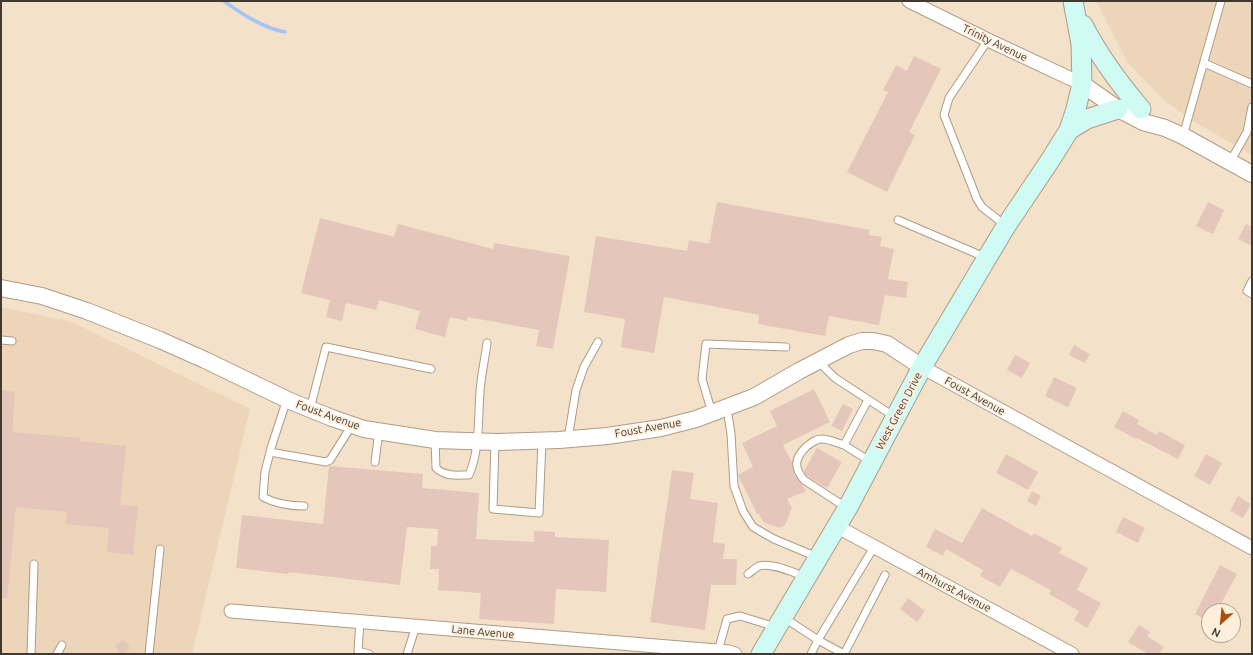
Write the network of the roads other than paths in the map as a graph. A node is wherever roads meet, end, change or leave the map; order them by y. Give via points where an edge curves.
1 (909, 1) edge
2 (1221, 1) edge
3 (1075, 6) edge
4 (988, 40) junction
5 (1204, 63) junction
6 (1082, 84) junction
7 (1252, 84) edge
8 (1252, 107) edge
9 (1118, 109) junction
10 (1141, 109) junction
11 (1165, 128) junction
12 (1069, 130) junction
13 (1183, 136) junction
14 (1230, 162) junction
15 (1043, 171) junction
16 (1252, 174) edge
17 (898, 220) dead end
18 (1006, 226) junction
19 (987, 258) junction
20 (1252, 281) edge
21 (1, 288) edge
22 (1252, 294) edge
23 (1, 340) edge
24 (12, 341) dead end
25 (487, 342) dead end
26 (598, 342) dead end
27 (786, 347) dead end
28 (818, 361) junction
29 (922, 367) junction
30 (431, 369) dead end
31 (287, 399) junction
32 (868, 400) junction
33 (310, 409) junction
34 (720, 410) junction
35 (895, 418) junction
36 (353, 425) junction
37 (379, 431) junction
38 (568, 439) junction
39 (435, 440) junction
40 (477, 441) junction
41 (542, 441) junction
42 (495, 442) junction
43 (844, 445) junction
44 (270, 452) junction
45 (375, 462) dead end
46 (872, 462) junction
47 (304, 506) dead end
48 (847, 508) junction
49 (836, 526) junction
50 (874, 547) junction
51 (1252, 548) edge
52 (160, 549) dead end
53 (818, 557) junction
54 (34, 564) dead end
55 (748, 574) dead end
56 (885, 576) dead end
57 (806, 577) junction
58 (231, 611) dead end
59 (360, 622) junction
60 (780, 622) junction
61 (416, 626) junction
62 (818, 640) junction
63 (62, 645) dead end
64 (718, 651) junction
65 (31, 654) edge
66 (57, 654) edge
67 (150, 654) edge
68 (369, 654) edge
69 (407, 654) edge
70 (734, 654) edge
71 (761, 654) edge
72 (811, 654) edge
73 (1072, 654) edge

1 - 4 street, Trinity Avenue
2 - 5 lane
3 - 6 main road, West Green Drive via 1081,44
3 - 10 main road via 1096,52
4 - 6 street, Trinity Avenue
4 - 18 lane via 949,98 944,116 977,199 982,207
5 - 7 lane
5 - 13 lane
6 - 9 street, Trinity Avenue
6 - 10 street, Trinity Avenue
6 - 12 main road, West Green Drive
6 - 15 main road, West Green Drive via 1067,107 1046,155
8 - 14 lane via 1247,132
9 - 11 street, Trinity Avenue via 1143,122
9 - 12 main road via 1087,118
10 - 11 street, Trinity Avenue
11 - 13 street, Trinity Avenue
12 - 15 main road, West Green Drive
13 - 14 street, Trinity Avenue
14 - 16 street, Trinity Avenue
15 - 18 main road, West Green Drive
17 - 19 lane
18 - 19 main road, West Green Drive
19 - 29 main road, West Green Drive
20 - 22 lane via 1247,291
21 - 31 street, Foust Avenue via 42,296 87,311 205,360
23 - 24 lane
25 - 40 lane via 480,389
26 - 38 lane via 584,366 576,390
27 - 34 lane via 706,344 702,379
28 - 29 street, Foust Avenue via 849,345 873,341 887,344
28 - 32 lane via 835,378
28 - 34 street, Foust Avenue via 754,397
29 - 35 main road, West Green Drive
29 - 51 street, Foust Avenue
30 - 33 lane via 326,347
31 - 33 street, Foust Avenue
31 - 44 lane
32 - 35 lane
32 - 43 lane
33 - 36 street, Foust Avenue
34 - 38 street, Foust Avenue via 661,428
34 - 53 lane via 731,434 734,486 743,511 753,527 774,539
35 - 46 main road, West Green Drive
36 - 37 street, Foust Avenue
36 - 44 lane via 330,460 326,462
37 - 39 street, Foust Avenue
37 - 45 lane
38 - 41 street, Foust Avenue
39 - 40 street, Foust Avenue
39 - 40 lane via 436,468 451,476 469,475
40 - 42 street, Foust Avenue
41 - 42 street, Foust Avenue
41 - 42 lane via 539,513 493,509
43 - 46 lane
43 - 48 lane via 823,439 812,442 799,454 797,465 804,480
44 - 47 lane via 263,497 283,505
46 - 48 main road, West Green Drive
48 - 49 main road, West Green Drive
49 - 50 street, Amhurst Avenue
49 - 53 main road, West Green Drive
50 - 62 lane
50 - 73 street, Amhurst Avenue
52 - 67 lane
53 - 57 main road, West Green Drive
54 - 65 lane
55 - 57 lane via 758,566 766,566 781,568
56 - 62 lane via 844,654
57 - 60 main road, West Green Drive
58 - 59 street, Lane Avenue
59 - 61 street, Lane Avenue
59 - 68 lane via 358,651
60 - 62 lane
60 - 64 lane via 740,616 727,619
60 - 71 main road, West Green Drive
61 - 64 street, Lane Avenue
61 - 69 lane
62 - 72 lane
63 - 66 lane
64 - 70 street, Lane Avenue

